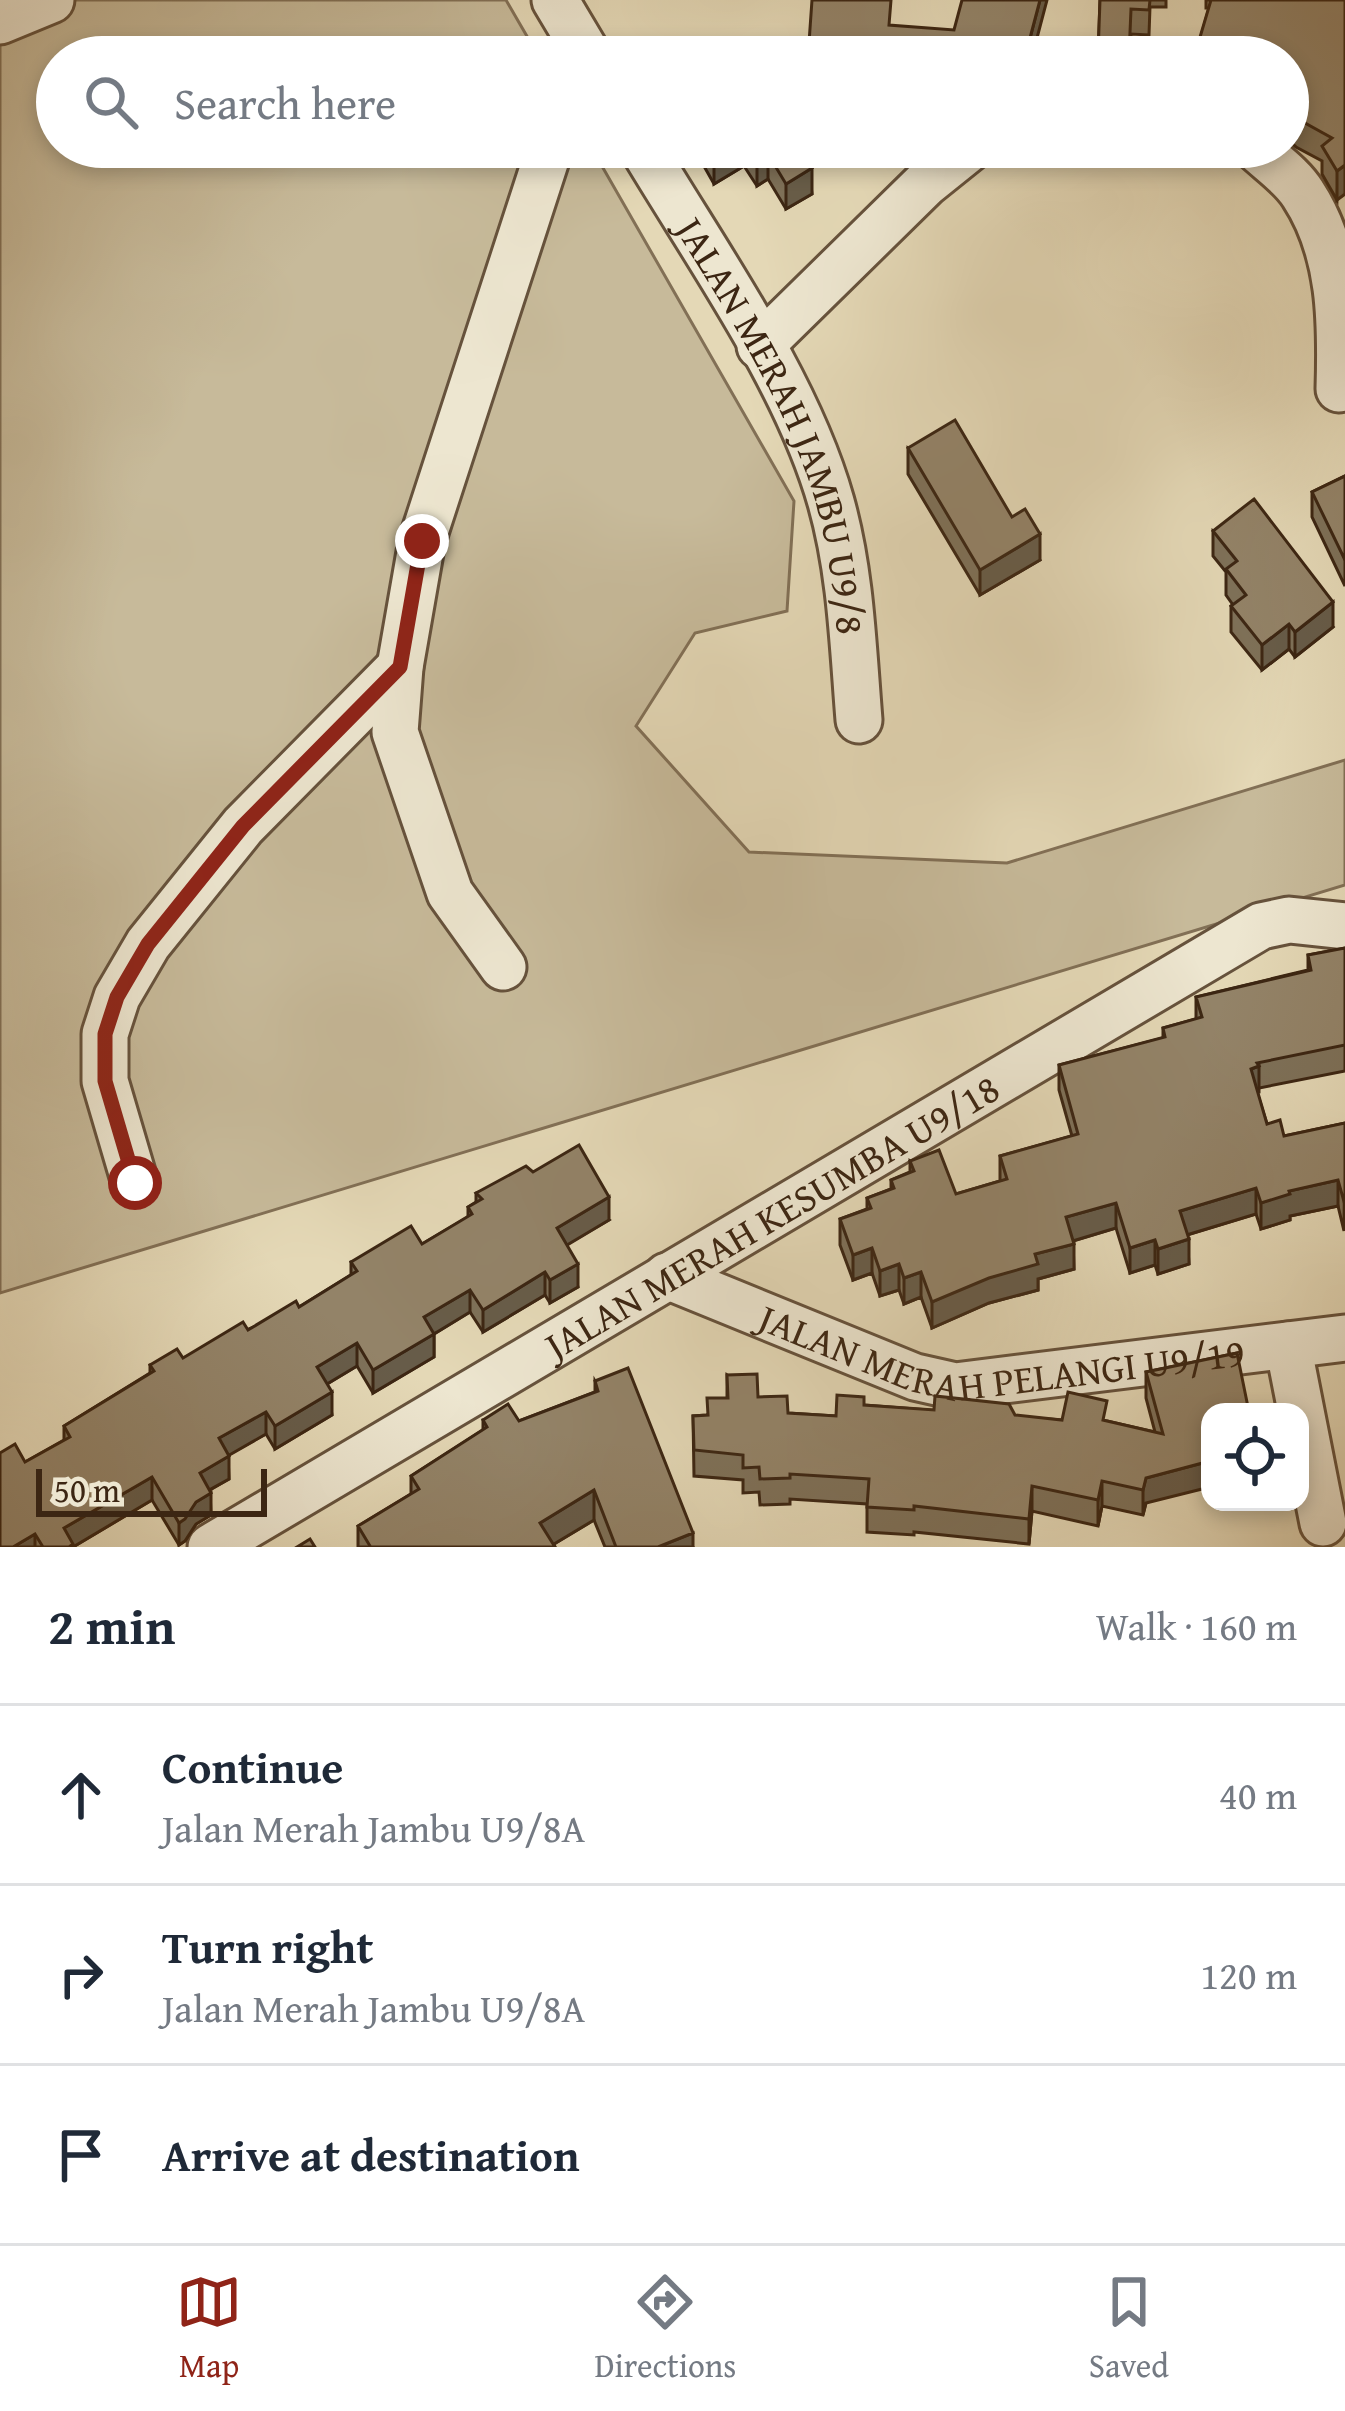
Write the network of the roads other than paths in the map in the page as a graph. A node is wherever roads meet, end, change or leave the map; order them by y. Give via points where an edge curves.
1 (52, 0) edge
2 (555, 0) edge
3 (0, 21) edge
4 (576, 36) edge
5 (543, 168) edge
6 (654, 168) edge
7 (944, 168) edge
8 (1277, 168) edge
9 (760, 346) junction
10 (1339, 389) dead end
11 (400, 667) junction
12 (860, 720) dead end
13 (1345, 926) edge
14 (503, 967) dead end
15 (135, 1183) dead end
16 (667, 1276) junction
17 (1345, 1337) edge
18 (1288, 1345) junction
19 (1323, 1523) dead end
20 (211, 1547) edge

1 - 3 street
2 - 4 street
5 - 11 street via 422,541
6 - 9 street, JALAN MERAH JAMBU U9/8
7 - 9 street
8 - 10 street via 1301,190 1324,232 1338,298
9 - 12 street, JALAN MERAH JAMBU U9/8 via 808,434 831,502
11 - 14 street via 395,732 414,794 450,893
11 - 15 street via 243,826 148,944 117,997 105,1034 105,1081
13 - 16 street, JALAN MERAH KESUMBA U9/18 via 1262,926
16 - 18 street, JALAN MERAH PELANGI U9/19 via 955,1386
16 - 20 street, JALAN MERAH KESUMBA U9/18
17 - 18 street, JALAN MERAH PELANGI U9/19
18 - 19 street

